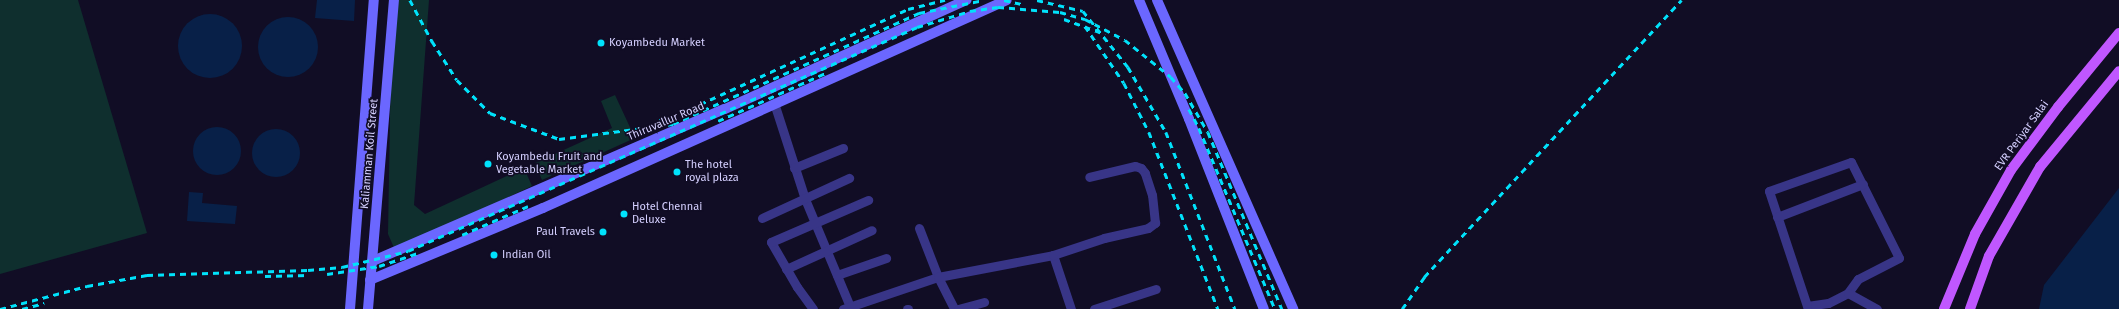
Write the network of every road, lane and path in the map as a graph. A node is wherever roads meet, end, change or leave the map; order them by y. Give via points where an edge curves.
1 (374, 0) edge
2 (394, 0) edge
3 (966, 0) edge
4 (1007, 0) edge
5 (1138, 0) edge
6 (1157, 0) edge
7 (2119, 33) edge
8 (2119, 71) edge
9 (774, 106) junction
10 (843, 148) dead end
11 (794, 168) junction
12 (1090, 177) dead end
13 (849, 178) dead end
14 (1863, 184) junction
15 (805, 199) junction
16 (868, 200) dead end
17 (1777, 217) junction
18 (762, 218) dead end
19 (815, 222) junction
20 (919, 228) dead end
21 (872, 230) dead end
22 (827, 249) junction
23 (1053, 255) junction
24 (886, 258) dead end
25 (373, 261) junction
26 (786, 269) junction
27 (837, 275) junction
28 (938, 277) junction
29 (370, 280) junction
30 (1156, 289) dead end
31 (1848, 294) junction
32 (984, 302) dead end
33 (848, 308) edge
34 (350, 309) edge
35 (368, 309) edge
36 (813, 309) edge
37 (954, 309) edge
38 (958, 309) edge
39 (1071, 309) edge
40 (1094, 309) edge
41 (1264, 309) edge
42 (1293, 309) edge
43 (1877, 309) edge
44 (1944, 309) edge
45 (1970, 309) edge

1 - 34 street, Kaliamman Koil Street
2 - 25 street, Kaliamman Koil Street
3 - 25 street, Thiruvallur Road via 725,110
4 - 9 street
5 - 41 street via 1189,119
6 - 42 street
7 - 44 main road, EVR Periyar Salai via 2058,107 2011,170 1975,234
8 - 45 main road via 2040,167 1989,256
9 - 11 street
9 - 29 street via 543,208
10 - 11 street
11 - 15 street
12 - 23 street via 1135,166 1141,168 1152,195 1155,223 1148,228 1104,238
13 - 15 street
14 - 17 street
14 - 17 street via 1851,162 1770,190
14 - 31 street via 1899,258 1858,279
15 - 18 street
15 - 19 street
16 - 19 street
17 - 31 street via 1805,305 1828,303
19 - 22 street
19 - 26 street via 771,242
20 - 28 street
21 - 22 street
22 - 26 street
22 - 27 street
23 - 28 street
23 - 39 street
24 - 27 street
25 - 29 street, Kaliamman Koil Street
26 - 36 street
27 - 33 street
28 - 33 street
28 - 37 street
29 - 35 street, Kaliamman Koil Street
30 - 40 street
31 - 43 street
32 - 38 street

